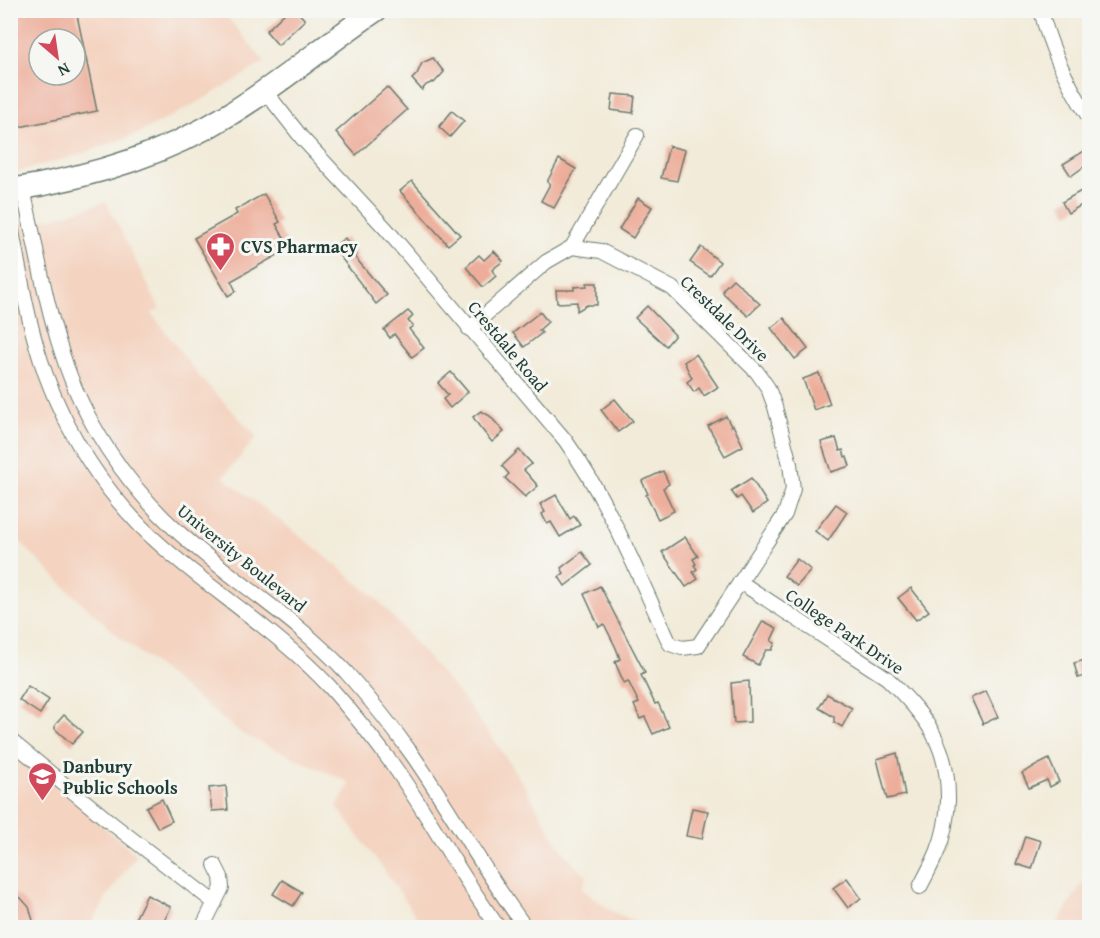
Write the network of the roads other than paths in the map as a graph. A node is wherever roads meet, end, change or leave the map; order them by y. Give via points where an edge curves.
1 (376, 10) edge
2 (1041, 10) edge
3 (265, 91) junction
4 (1089, 119) edge
5 (637, 135) dead end
6 (12, 192) edge
7 (10, 219) edge
8 (572, 248) junction
9 (469, 329) junction
10 (740, 582) junction
11 (682, 648) joint
12 (10, 740) edge
13 (215, 865) dead end
14 (920, 887) dead end
15 (215, 903) junction
16 (202, 927) edge
17 (499, 927) edge
18 (526, 927) edge

1 - 3 main road
2 - 4 street via 1055,55
3 - 6 main road via 229,115 151,154 86,175
3 - 9 street, Crestdale Road
5 - 8 street
6 - 18 street, University Boulevard via 25,199 69,372 114,459 176,530 295,624 360,688 411,753
7 - 17 street via 41,361 66,420 96,472 161,546 281,641 343,703 393,766
8 - 9 street via 546,262
8 - 10 street, Crestdale Drive via 601,251 672,288 757,372 768,388 790,464 793,489 785,514
9 - 11 street, Crestdale Road via 585,468 670,644
10 - 11 street, Crestdale Drive via 698,646
10 - 14 street, College Park Drive via 887,678 926,720 941,749 948,780 947,814 939,849
12 - 15 street
13 - 15 street via 222,888
15 - 16 street

